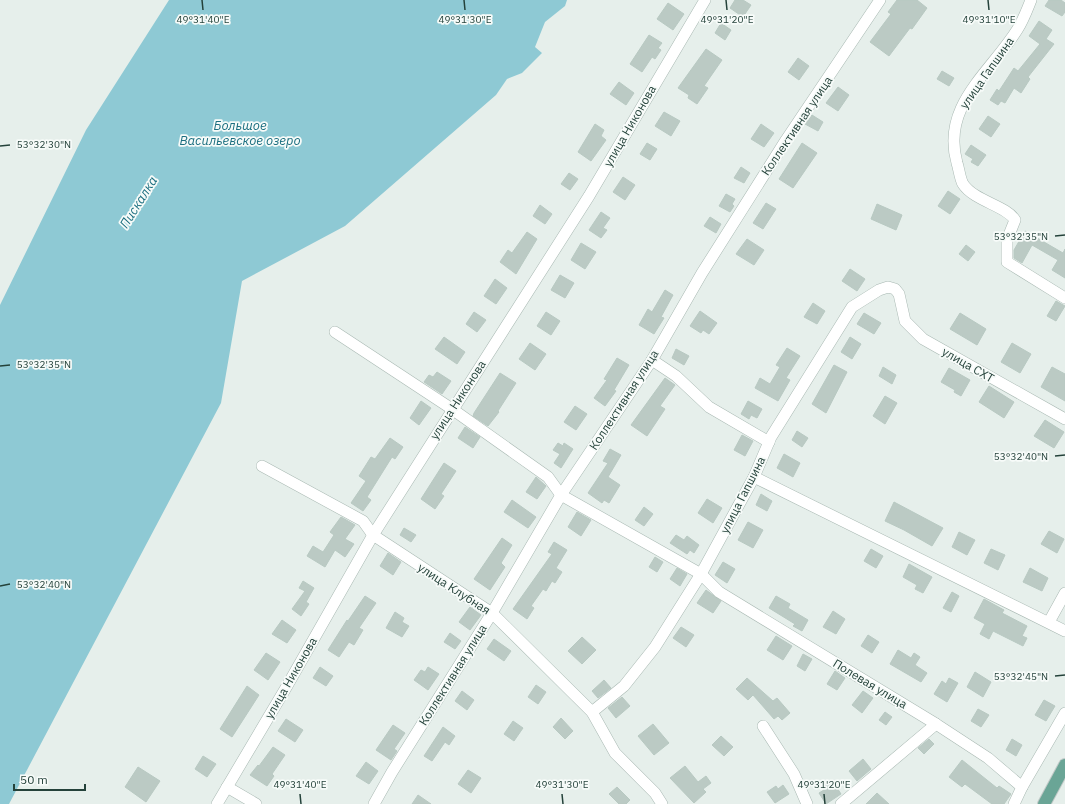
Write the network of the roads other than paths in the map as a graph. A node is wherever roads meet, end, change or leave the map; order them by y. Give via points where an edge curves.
1 (705, 0) edge
2 (880, 0) edge
3 (1031, 0) edge
4 (895, 289) joint
5 (1065, 298) edge
6 (335, 332) dead end
7 (652, 360) junction
8 (452, 409) junction
9 (1065, 419) edge
10 (769, 442) junction
11 (262, 466) dead end
12 (754, 476) junction
13 (561, 495) junction
14 (373, 535) junction
15 (701, 574) junction
16 (1065, 593) edge
17 (492, 613) junction
18 (1049, 622) junction
19 (1065, 631) edge
20 (592, 712) junction
21 (1065, 713) edge
22 (936, 724) junction
23 (763, 726) dead end
24 (1065, 765) edge
25 (226, 787) junction
26 (1022, 787) junction
27 (217, 804) edge
28 (256, 804) edge
29 (374, 804) edge
30 (662, 804) edge
31 (807, 804) edge
32 (841, 804) edge
33 (1014, 804) edge
34 (1044, 804) edge

1 - 8 street, улица Никонова via 589,196
2 - 7 street, Коллективная улица via 786,140 702,273
3 - 5 street, улица Гапшина via 1017,30 961,105 954,128 953,148 963,184 983,201 1012,215 1015,220 1006,240 1007,262
4 - 9 street, улица СХТ via 899,294 906,321 923,339
4 - 10 street, улица Гапшина via 888,287 880,290 852,307
6 - 8 street
7 - 10 street via 676,376 709,407
7 - 13 street, Коллективная улица
8 - 13 street via 548,477
8 - 14 street, улица Никонова
10 - 12 street, улица Гапшина
11 - 14 street, улица Клубная via 363,521
12 - 15 street, улица Гапшина
12 - 18 street
13 - 15 street, Полевая улица
13 - 17 street, Коллективная улица
14 - 17 street, улица Клубная
14 - 25 street, улица Никонова
15 - 20 street, улица Гапшина via 650,652 624,686
15 - 22 street, Полевая улица via 720,592
16 - 18 street
17 - 20 street, улица Клубная
17 - 29 street, Коллективная улица
18 - 19 street
20 - 30 street, улица Клубная via 615,753 655,793
21 - 26 street
22 - 26 street, Полевая улица via 988,758
22 - 32 street
23 - 31 street via 794,774
24 - 34 main road
25 - 27 street, улица Никонова
25 - 28 street
26 - 33 street

